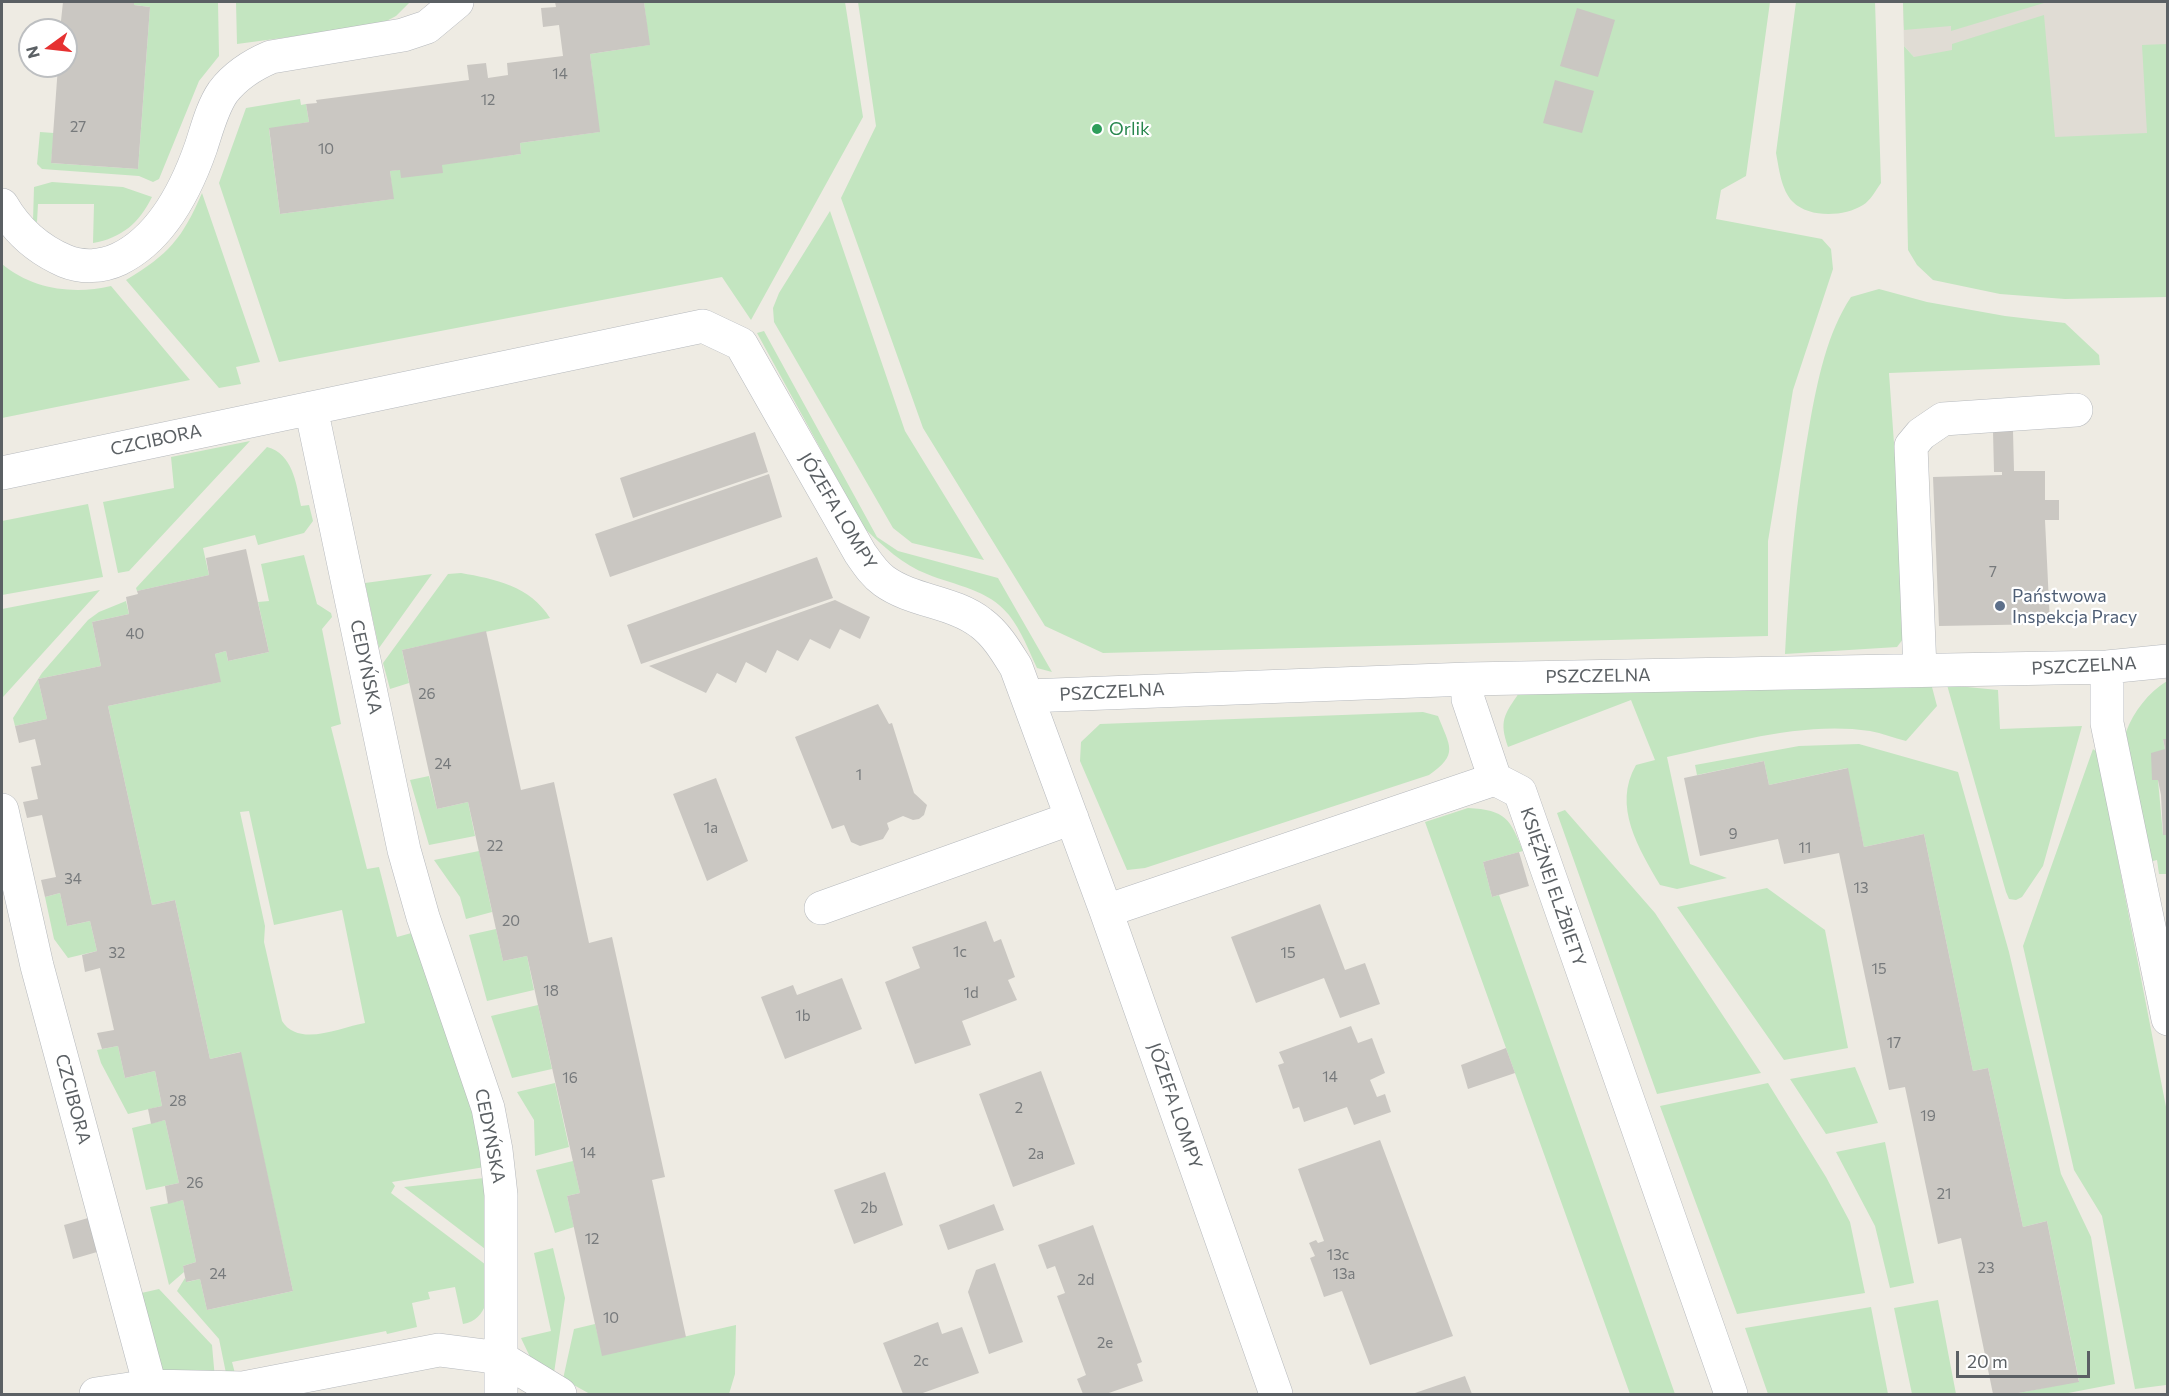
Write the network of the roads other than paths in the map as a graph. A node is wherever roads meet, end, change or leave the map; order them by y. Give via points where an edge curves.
1 (457, 2) edge
2 (2, 205) edge
3 (311, 408) junction
4 (2076, 410) dead end
5 (2, 473) edge
6 (2168, 661) edge
7 (2107, 667) junction
8 (1920, 670) junction
9 (1468, 679) junction
10 (1028, 696) junction
11 (1495, 779) junction
12 (2, 810) edge
13 (1072, 818) junction
14 (821, 908) dead end
15 (1106, 910) junction
16 (2168, 1019) edge
17 (501, 1358) junction
18 (150, 1386) junction
19 (96, 1395) edge
20 (501, 1395) edge
21 (561, 1395) edge
22 (1276, 1395) edge
23 (1731, 1395) edge

1 - 2 street via 427,27 403,35 271,57 237,76 215,105 186,182 166,218 132,253 112,263 73,264 55,257 12,224
3 - 5 street, CZCIBORA
3 - 10 street, JÓZEFA LOMPY via 702,326 741,344 874,572 886,582 981,623 1016,667
3 - 17 street, CEDYŃSKA via 404,850 488,1108 501,1195
4 - 8 street via 1942,419 1911,446
6 - 7 street, PSZCZELNA
7 - 8 street, PSZCZELNA
7 - 16 street via 2107,723
8 - 9 street, PSZCZELNA
9 - 10 street, PSZCZELNA
9 - 11 street via 1468,699
10 - 13 street, JÓZEFA LOMPY
11 - 15 street
11 - 23 street, KSIĘŻNEJ ELŻBIETY via 1520,792
12 - 18 street, CZCIBORA via 37,966
13 - 14 street
13 - 15 street, JÓZEFA LOMPY
15 - 22 street, JÓZEFA LOMPY
17 - 18 street via 439,1350 243,1388
17 - 20 street, CEDYŃSKA
17 - 21 street
18 - 19 street

